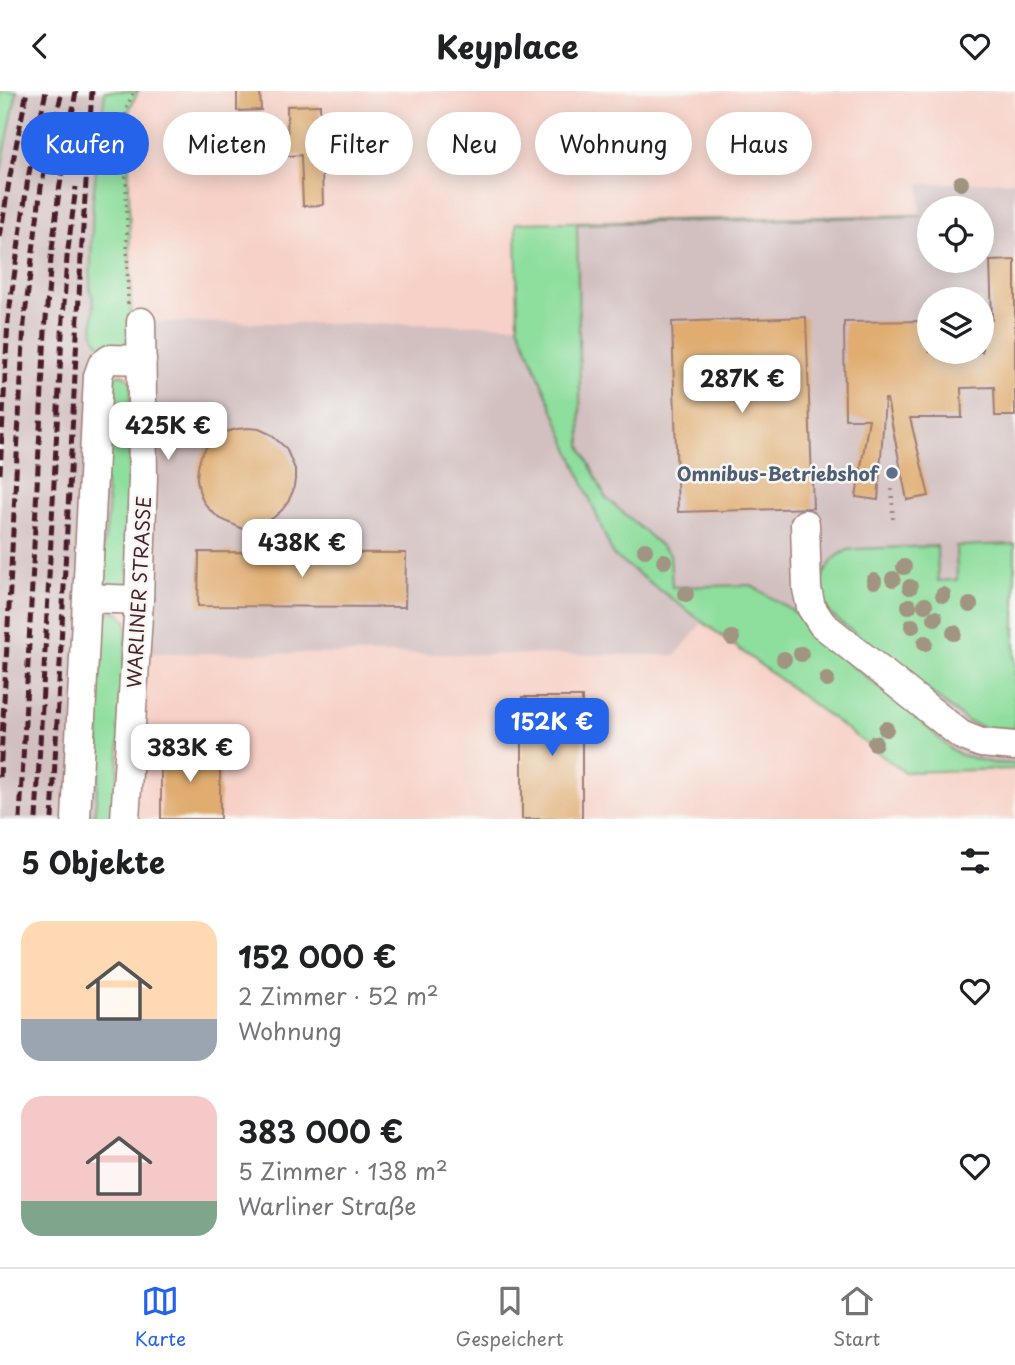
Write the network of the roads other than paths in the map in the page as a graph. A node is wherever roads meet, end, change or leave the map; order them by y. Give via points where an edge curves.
1 (805, 524) dead end
2 (87, 598) junction
3 (139, 600) junction
4 (1015, 746) edge
5 (76, 819) edge
6 (125, 819) edge

1 - 4 street via 807,589 822,624 961,735 981,743
2 - 3 street
2 - 3 street, WARLINER STRASSE via 98,376 102,365 142,341
2 - 5 street
3 - 6 street, WARLINER STRASSE

